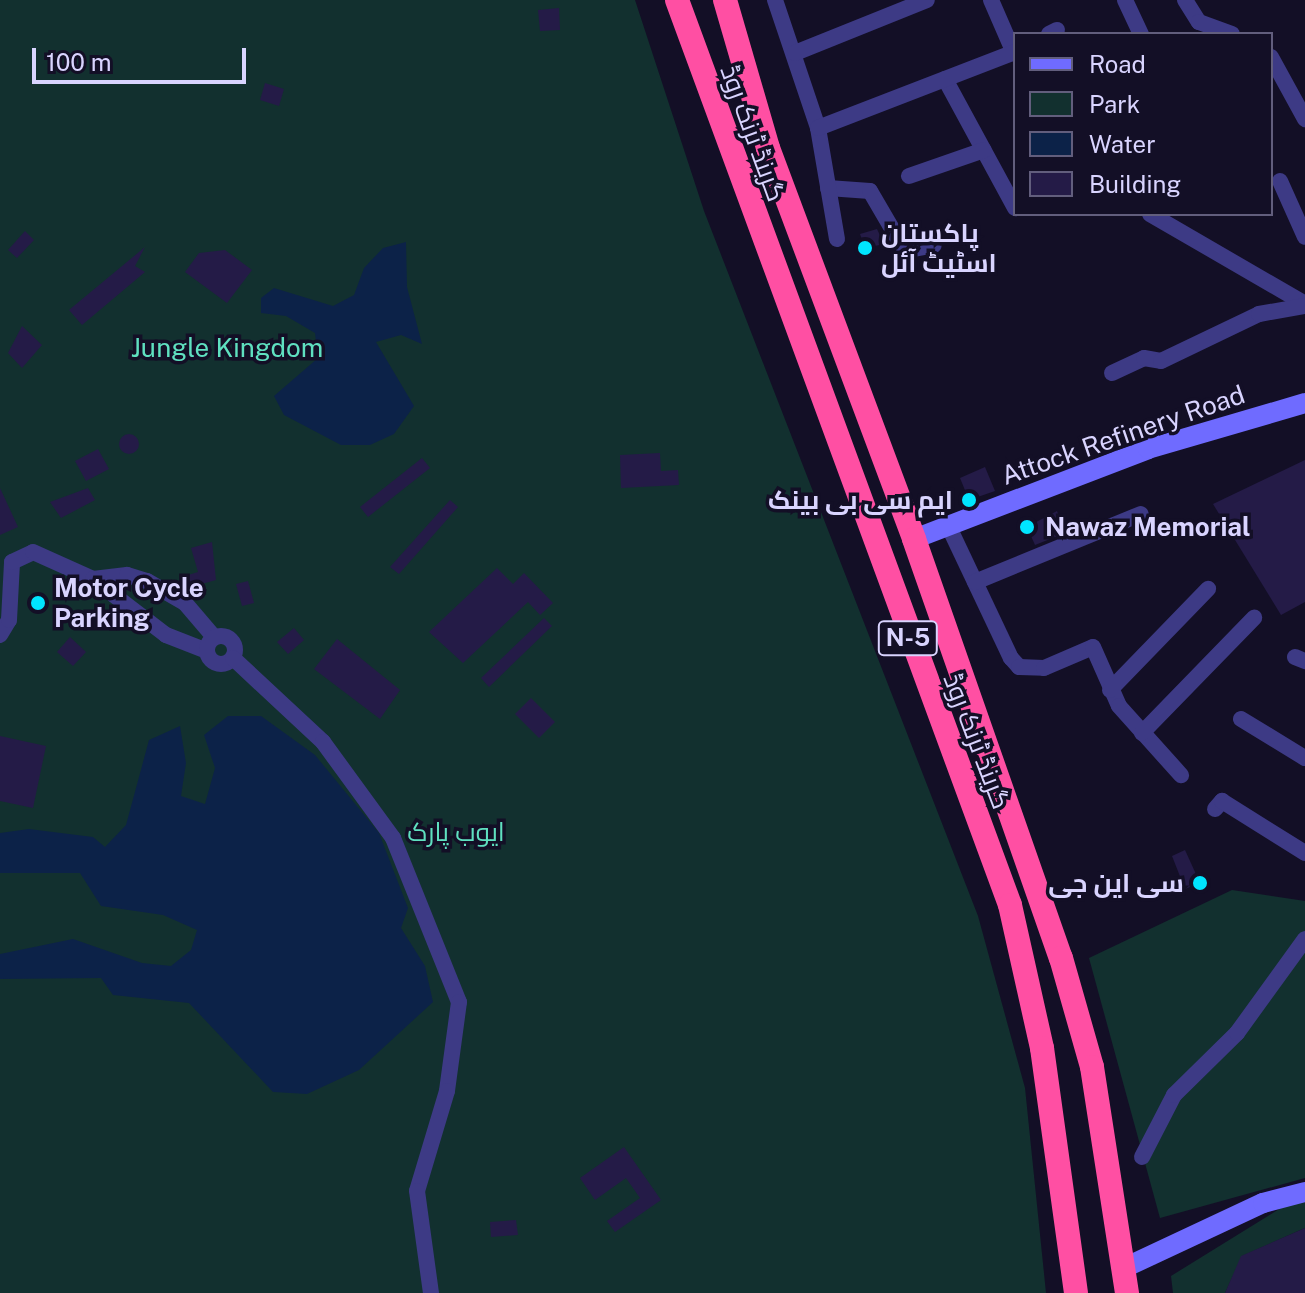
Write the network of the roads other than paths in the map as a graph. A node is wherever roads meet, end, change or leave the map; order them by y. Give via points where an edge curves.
1 (677, 0) edge
2 (725, 0) edge
3 (775, 0) edge
4 (927, 0) edge
5 (991, 0) edge
6 (1125, 0) edge
7 (1185, 0) edge
8 (1140, 32) edge
9 (1226, 32) edge
10 (1013, 48) edge
11 (795, 53) junction
12 (1013, 53) edge
13 (1273, 61) edge
14 (945, 79) junction
15 (1305, 119) edge
16 (818, 128) junction
17 (984, 150) junction
18 (909, 176) dead end
19 (1280, 181) dead end
20 (828, 188) junction
21 (1013, 204) edge
22 (1153, 216) edge
23 (1305, 237) edge
24 (837, 239) dead end
25 (934, 245) dead end
26 (1305, 305) edge
27 (1112, 373) dead end
28 (1305, 403) edge
29 (1141, 514) dead end
30 (948, 525) junction
31 (914, 539) junction
32 (93, 579) junction
33 (975, 582) junction
34 (1208, 589) dead end
35 (1254, 618) dead end
36 (0, 635) edge
37 (210, 644) junction
38 (233, 658) junction
39 (1110, 690) junction
40 (1241, 719) dead end
41 (1142, 733) junction
42 (1305, 758) edge
43 (1181, 775) dead end
44 (1215, 809) dead end
45 (1305, 853) edge
46 (1305, 939) edge
47 (1142, 1157) dead end
48 (1305, 1192) edge
49 (1124, 1268) junction
50 (431, 1293) edge
51 (1076, 1293) edge
52 (1127, 1293) edge

1 - 51 highway, گرینڈ ٹرنک روڈ / N-5 via 1010,905 1044,1062
2 - 31 highway, گرینڈ ٹرنک روڈ / N-5 via 768,148
3 - 11 street
4 - 11 street
5 - 10 street
6 - 8 street
7 - 9 street via 1199,22
11 - 16 street
12 - 14 street
13 - 15 street
14 - 16 street
14 - 17 street
16 - 20 street
17 - 18 street
17 - 21 street
19 - 23 street
20 - 24 street
20 - 25 street via 870,191 901,244 914,249
22 - 26 street
26 - 27 street via 1259,314 1161,361 1144,358
28 - 30 street, Attock Refinery Road via 1148,449
29 - 33 street
30 - 31 street, Attock Refinery Road
30 - 33 street
31 - 49 highway, گرینڈ ٹرنک روڈ / N-5 via 1061,958 1092,1067
32 - 36 street via 33,552 20,555 10,567 9,620
32 - 37 street via 166,635
32 - 37 street via 127,575 147,581 185,603
33 - 39 street via 1019,667 1044,668 1093,647
34 - 39 street
35 - 41 street
37 - 38 street via 217,663
37 - 38 street via 230,638
38 - 50 street via 323,742 393,838 459,1002 447,1091 417,1191
39 - 41 street
40 - 42 street
41 - 43 street
44 - 45 street via 1222,801
46 - 47 street via 1237,1033 1174,1095
48 - 49 street via 1263,1203
49 - 52 highway, گرینڈ ٹرنک روڈ / N-5

